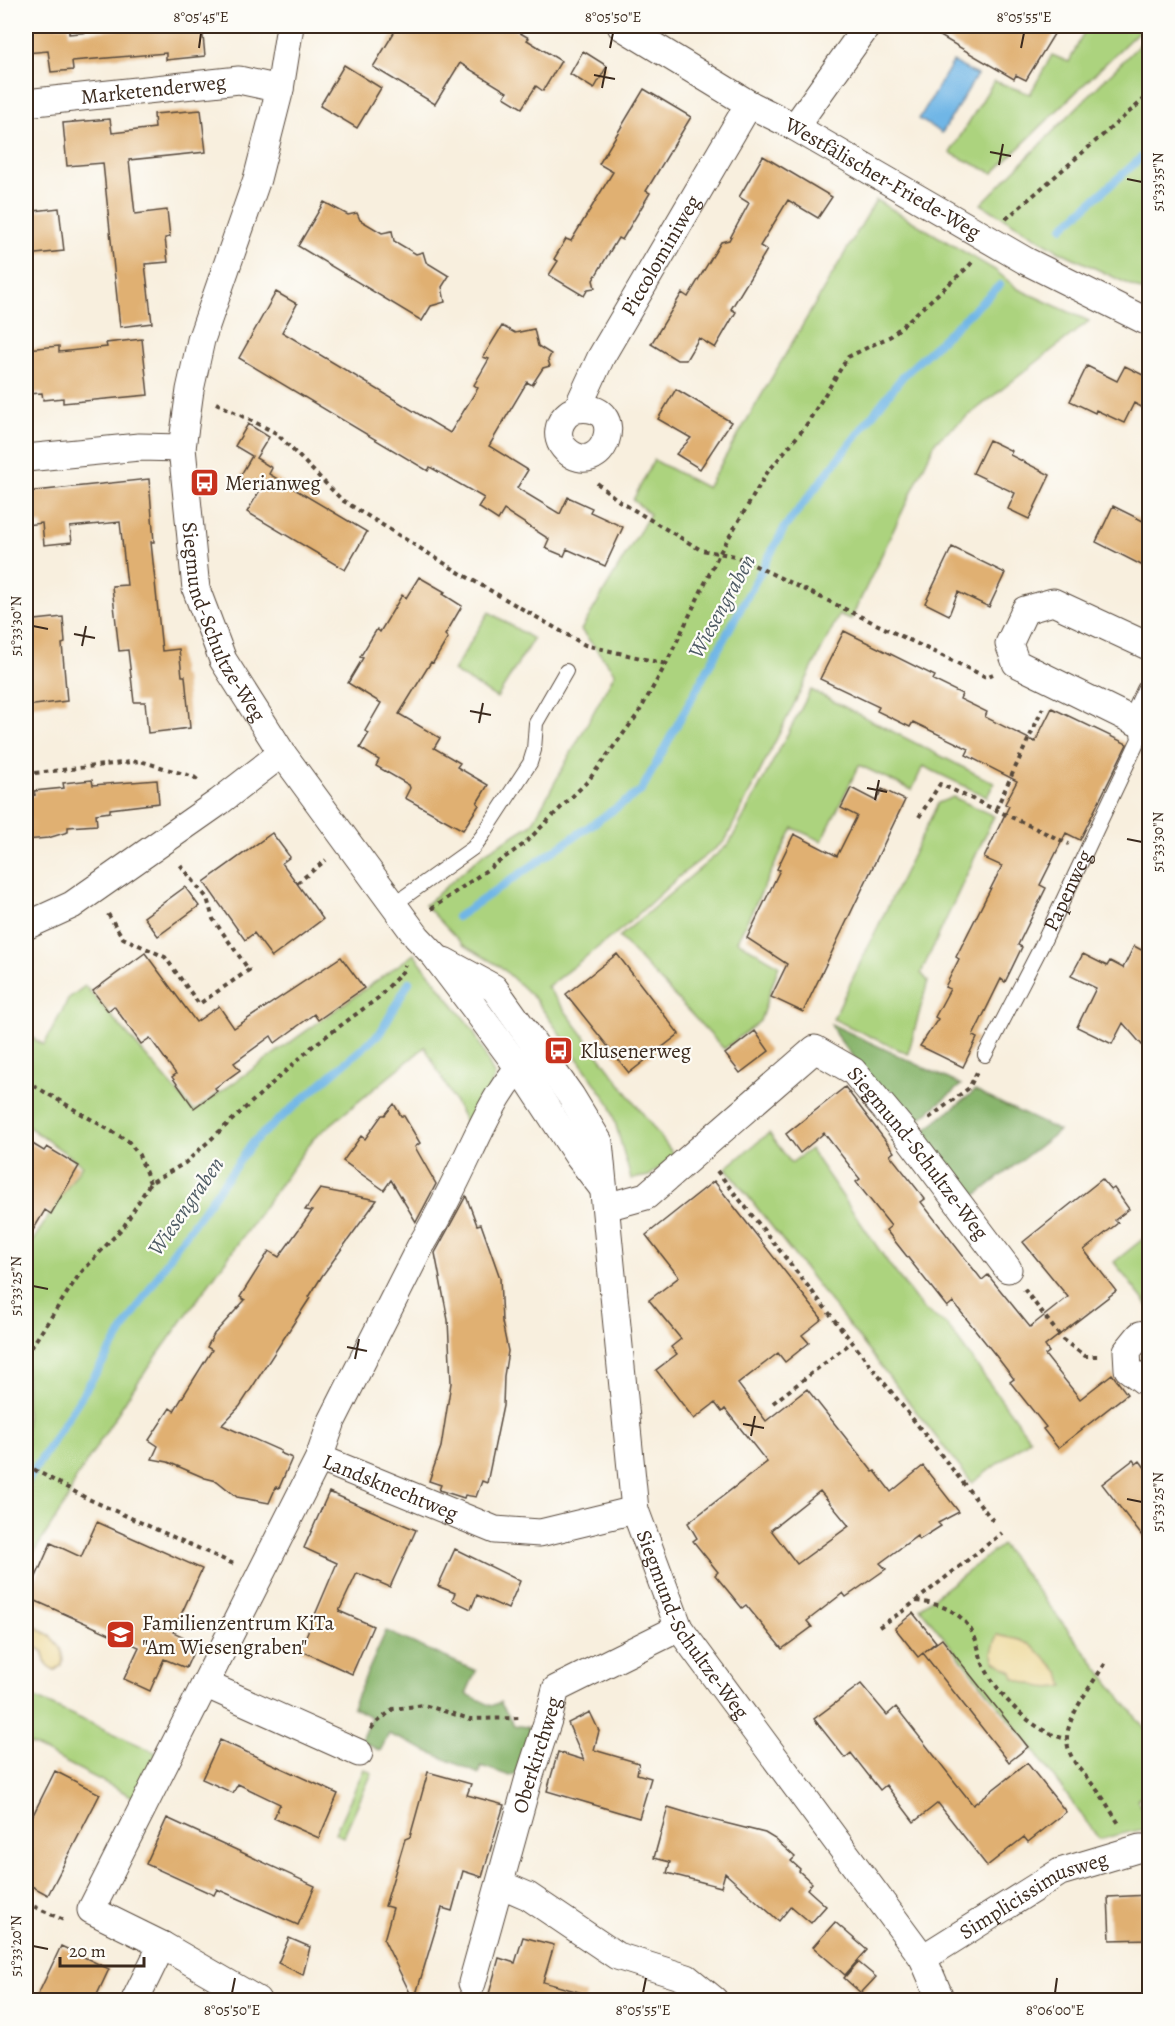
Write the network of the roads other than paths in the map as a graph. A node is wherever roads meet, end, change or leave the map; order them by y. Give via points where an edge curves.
1 (290, 26) edge
2 (621, 26) edge
3 (867, 26) edge
4 (280, 89) junction
5 (26, 103) edge
6 (749, 104) junction
7 (795, 127) junction
8 (1149, 323) edge
9 (577, 409) junction
10 (182, 448) junction
11 (26, 458) edge
12 (1149, 647) edge
13 (566, 671) dead end
14 (1149, 692) edge
15 (1136, 722) junction
16 (282, 753) junction
17 (393, 905) junction
18 (26, 926) edge
19 (985, 1055) road end
20 (528, 1059) junction
21 (604, 1197) junction
22 (1008, 1269) road end
23 (1149, 1333) edge
24 (1149, 1381) edge
25 (319, 1458) junction
26 (634, 1510) junction
27 (679, 1628) junction
28 (205, 1684) junction
29 (359, 1752) road end
30 (1139, 1850) edge
31 (500, 1884) junction
32 (162, 1945) junction
33 (923, 1958) junction
34 (472, 1983) dead end
35 (135, 2001) edge
36 (257, 2001) edge
37 (714, 2001) edge
38 (942, 2001) edge

1 - 4 street, Siegmund-Schultze-Weg
2 - 6 street, Westfälischer-Friede-Weg
3 - 7 street
4 - 5 street, Marketenderweg via 239,80
4 - 10 street, Siegmund-Schultze-Weg via 257,178 201,340
6 - 7 street, Westfälischer-Friede-Weg
6 - 9 street, Piccolominiweg via 601,357
7 - 8 street, Westfälischer-Friede-Weg via 1026,261
9 - 9 street, Piccolominiweg via 562,420 559,439 565,449 585,458 605,445 608,426 590,408
10 - 11 street via 139,447
10 - 16 street, Siegmund-Schultze-Weg via 196,589 223,660
12 - 15 street via 1053,602 1025,610 1009,644 1016,663
13 - 17 lane via 536,723 530,763 483,835 463,856
14 - 15 street, Papenweg
15 - 19 lane, Papenweg via 1139,739 1042,945
16 - 17 street, Siegmund-Schultze-Weg
16 - 18 street via 72,905
17 - 20 street, Siegmund-Schultze-Weg via 435,956 494,988
20 - 21 street, Siegmund-Schultze-Weg via 571,1096 598,1142
20 - 25 street, Landsknechtweg via 495,1099 332,1421
21 - 22 street, Siegmund-Schultze-Weg via 646,1196 815,1049 853,1071
21 - 26 street, Siegmund-Schultze-Weg
23 - 24 street via 1140,1335 1127,1351 1128,1369
25 - 26 street, Landsknechtweg via 495,1530 540,1533
25 - 28 street
26 - 27 street, Siegmund-Schultze-Weg
27 - 31 street, Oberkirchweg via 556,1689
27 - 33 street, Siegmund-Schultze-Weg
28 - 29 street
28 - 32 street via 92,1910
30 - 33 street, Simplicissimusweg via 1060,1872
31 - 34 street, Oberkirchweg
31 - 37 street via 528,1896 617,1956 687,1978
32 - 35 street
32 - 36 street
33 - 38 street, Siegmund-Schultze-Weg

